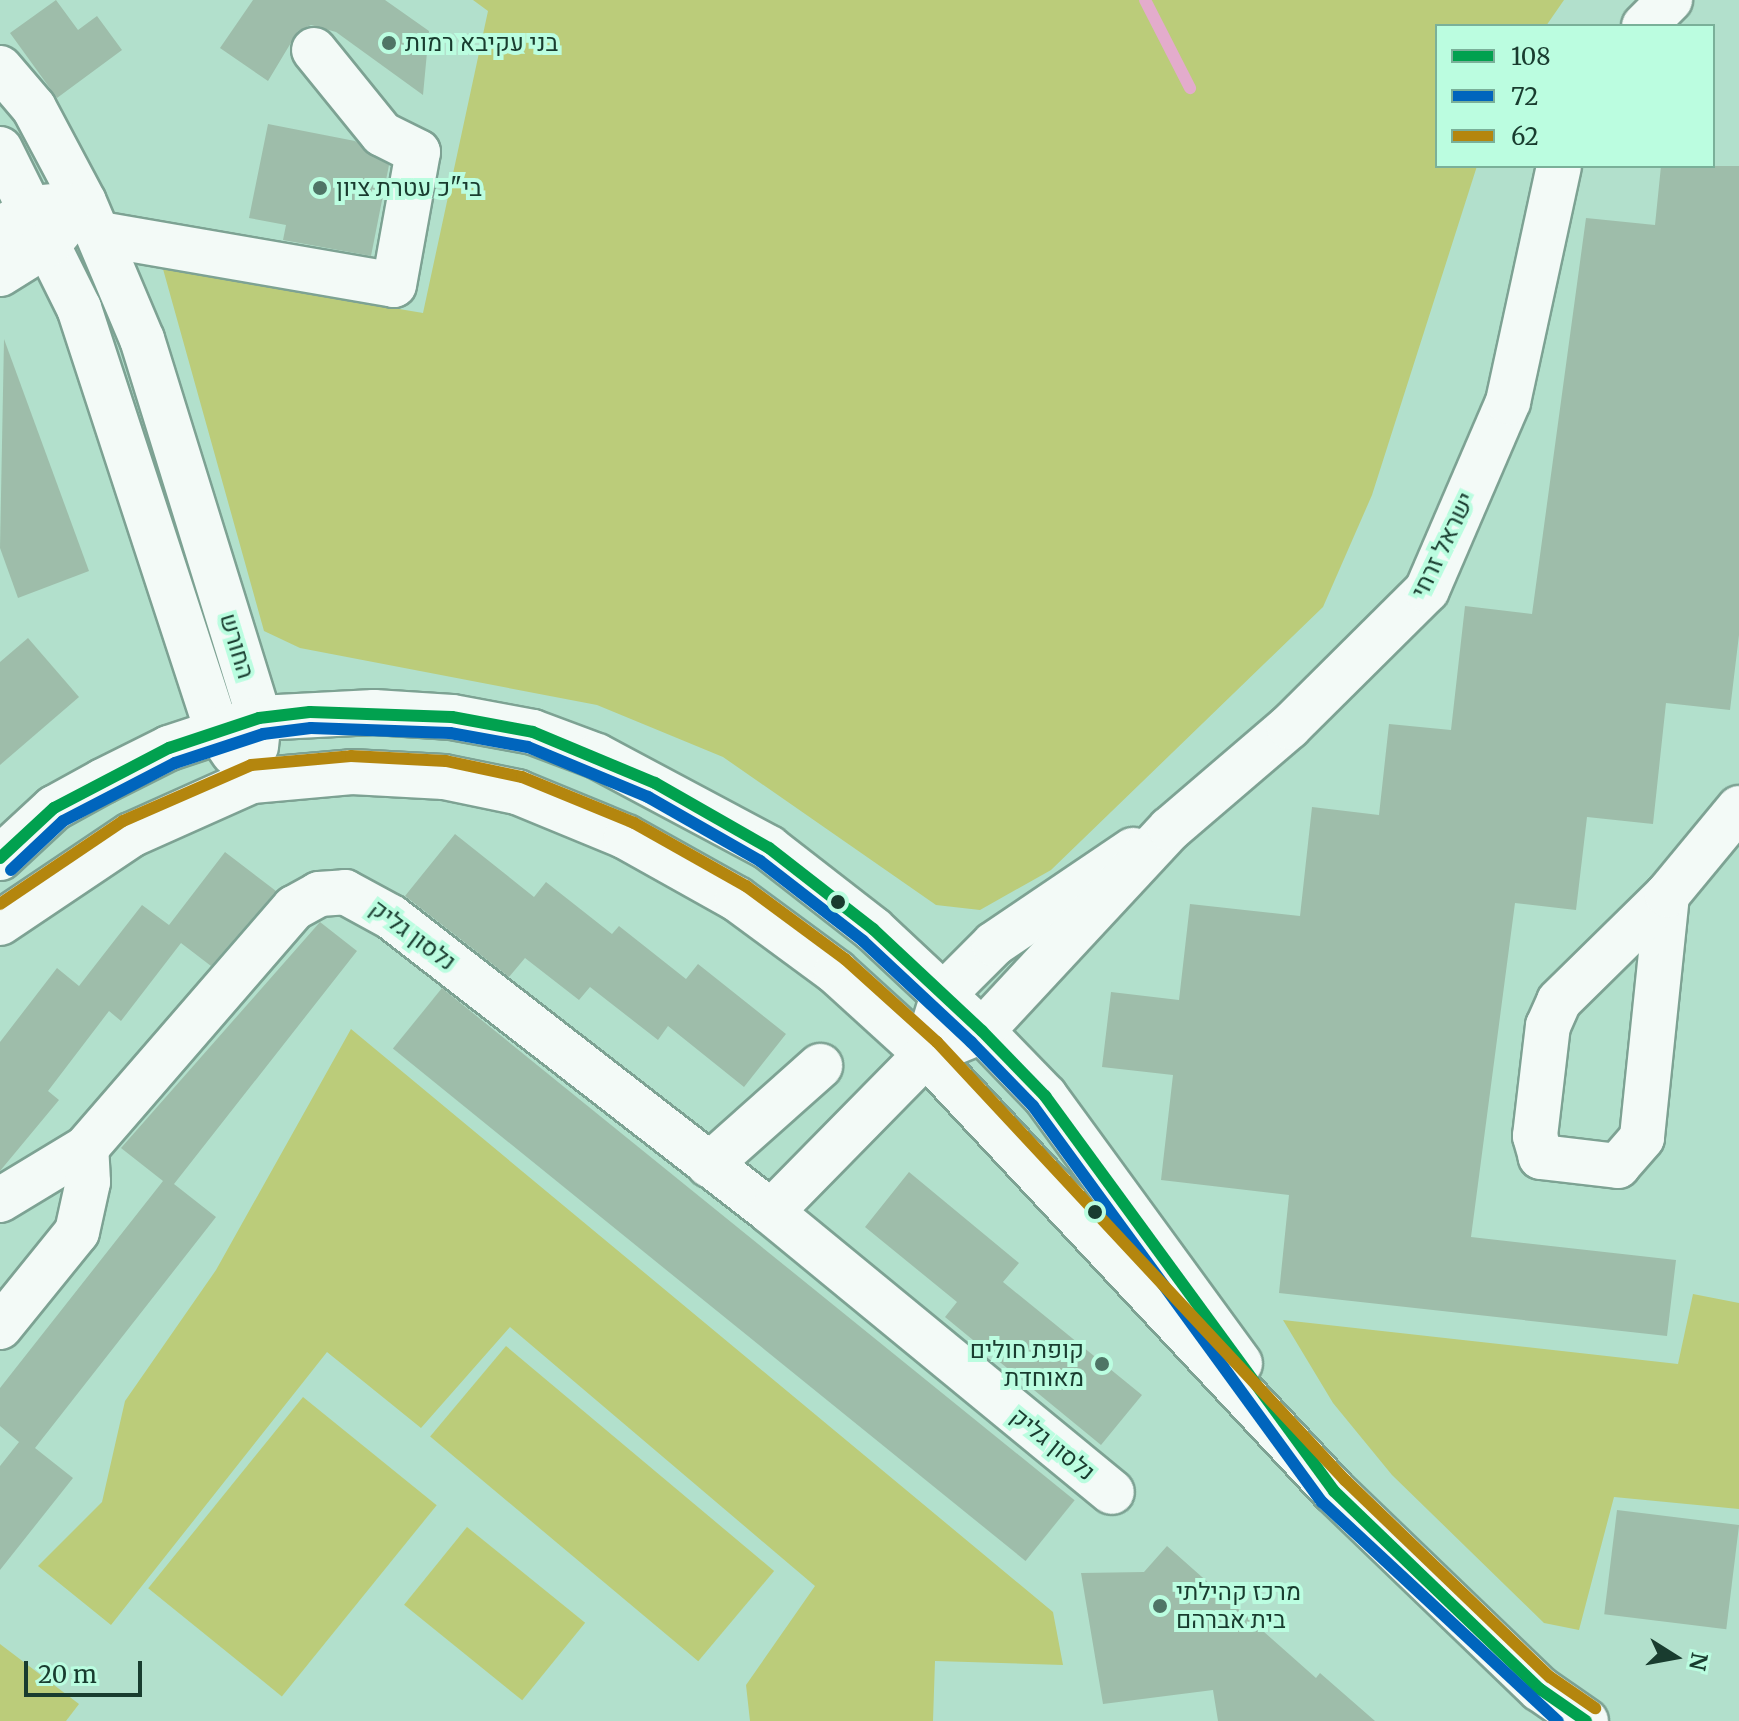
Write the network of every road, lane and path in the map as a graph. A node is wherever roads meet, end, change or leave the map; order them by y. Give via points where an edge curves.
1 (1670, 0) edge
2 (1646, 24) edge
3 (314, 50) dead end
4 (0, 68) edge
5 (0, 149) edge
6 (1559, 168) edge
7 (92, 218) junction
8 (28, 227) edge
9 (0, 274) edge
10 (259, 718) junction
11 (217, 729) junction
12 (252, 781) junction
13 (1739, 808) edge
14 (1170, 829) junction
15 (0, 858) edge
16 (1667, 895) junction
17 (0, 923) edge
18 (943, 995) junction
19 (982, 1031) junction
20 (926, 1054) junction
21 (820, 1066) dead end
22 (86, 1148) junction
23 (709, 1165) junction
24 (0, 1200) edge
25 (771, 1212) junction
26 (0, 1327) edge
27 (1334, 1491) junction
28 (1112, 1492) dead end
29 (1586, 1721) edge

1 - 2 street
3 - 7 street via 382,134 418,152 394,285
4 - 7 street, החורש via 34,108
5 - 8 street, החורש
6 - 14 street, ישראל זרחי via 1508,402 1427,590 1289,727
7 - 8 street
7 - 10 street, החורש via 142,339
8 - 9 street
8 - 11 street, החורש via 122,428
10 - 11 street
10 - 12 street, החורש
10 - 18 street via 374,712 452,717 533,732 597,756 769,848
11 - 12 street, החורש
11 - 15 street via 54,808
12 - 17 street via 131,835
12 - 20 street via 352,772 444,777 574,812 737,899 836,972
13 - 16 street
14 - 18 street, ישראל זרחי via 1044,906
14 - 19 street, ישראל זרחי
16 - 16 street via 1559,1001 1548,1026 1536,1120 1541,1157 1618,1166 1642,1138
18 - 19 street
18 - 20 street
19 - 20 street, ישראל זרחי
19 - 27 street via 1045,1096
20 - 25 street
20 - 27 street
21 - 23 street
22 - 23 street, נלסון גליק via 294,908 319,894 345,892 391,917
22 - 24 street, נלסון גליק
22 - 26 street via 88,1182 77,1232
23 - 25 street, נלסון גליק
25 - 28 street, נלסון גליק
27 - 29 street via 1480,1635

